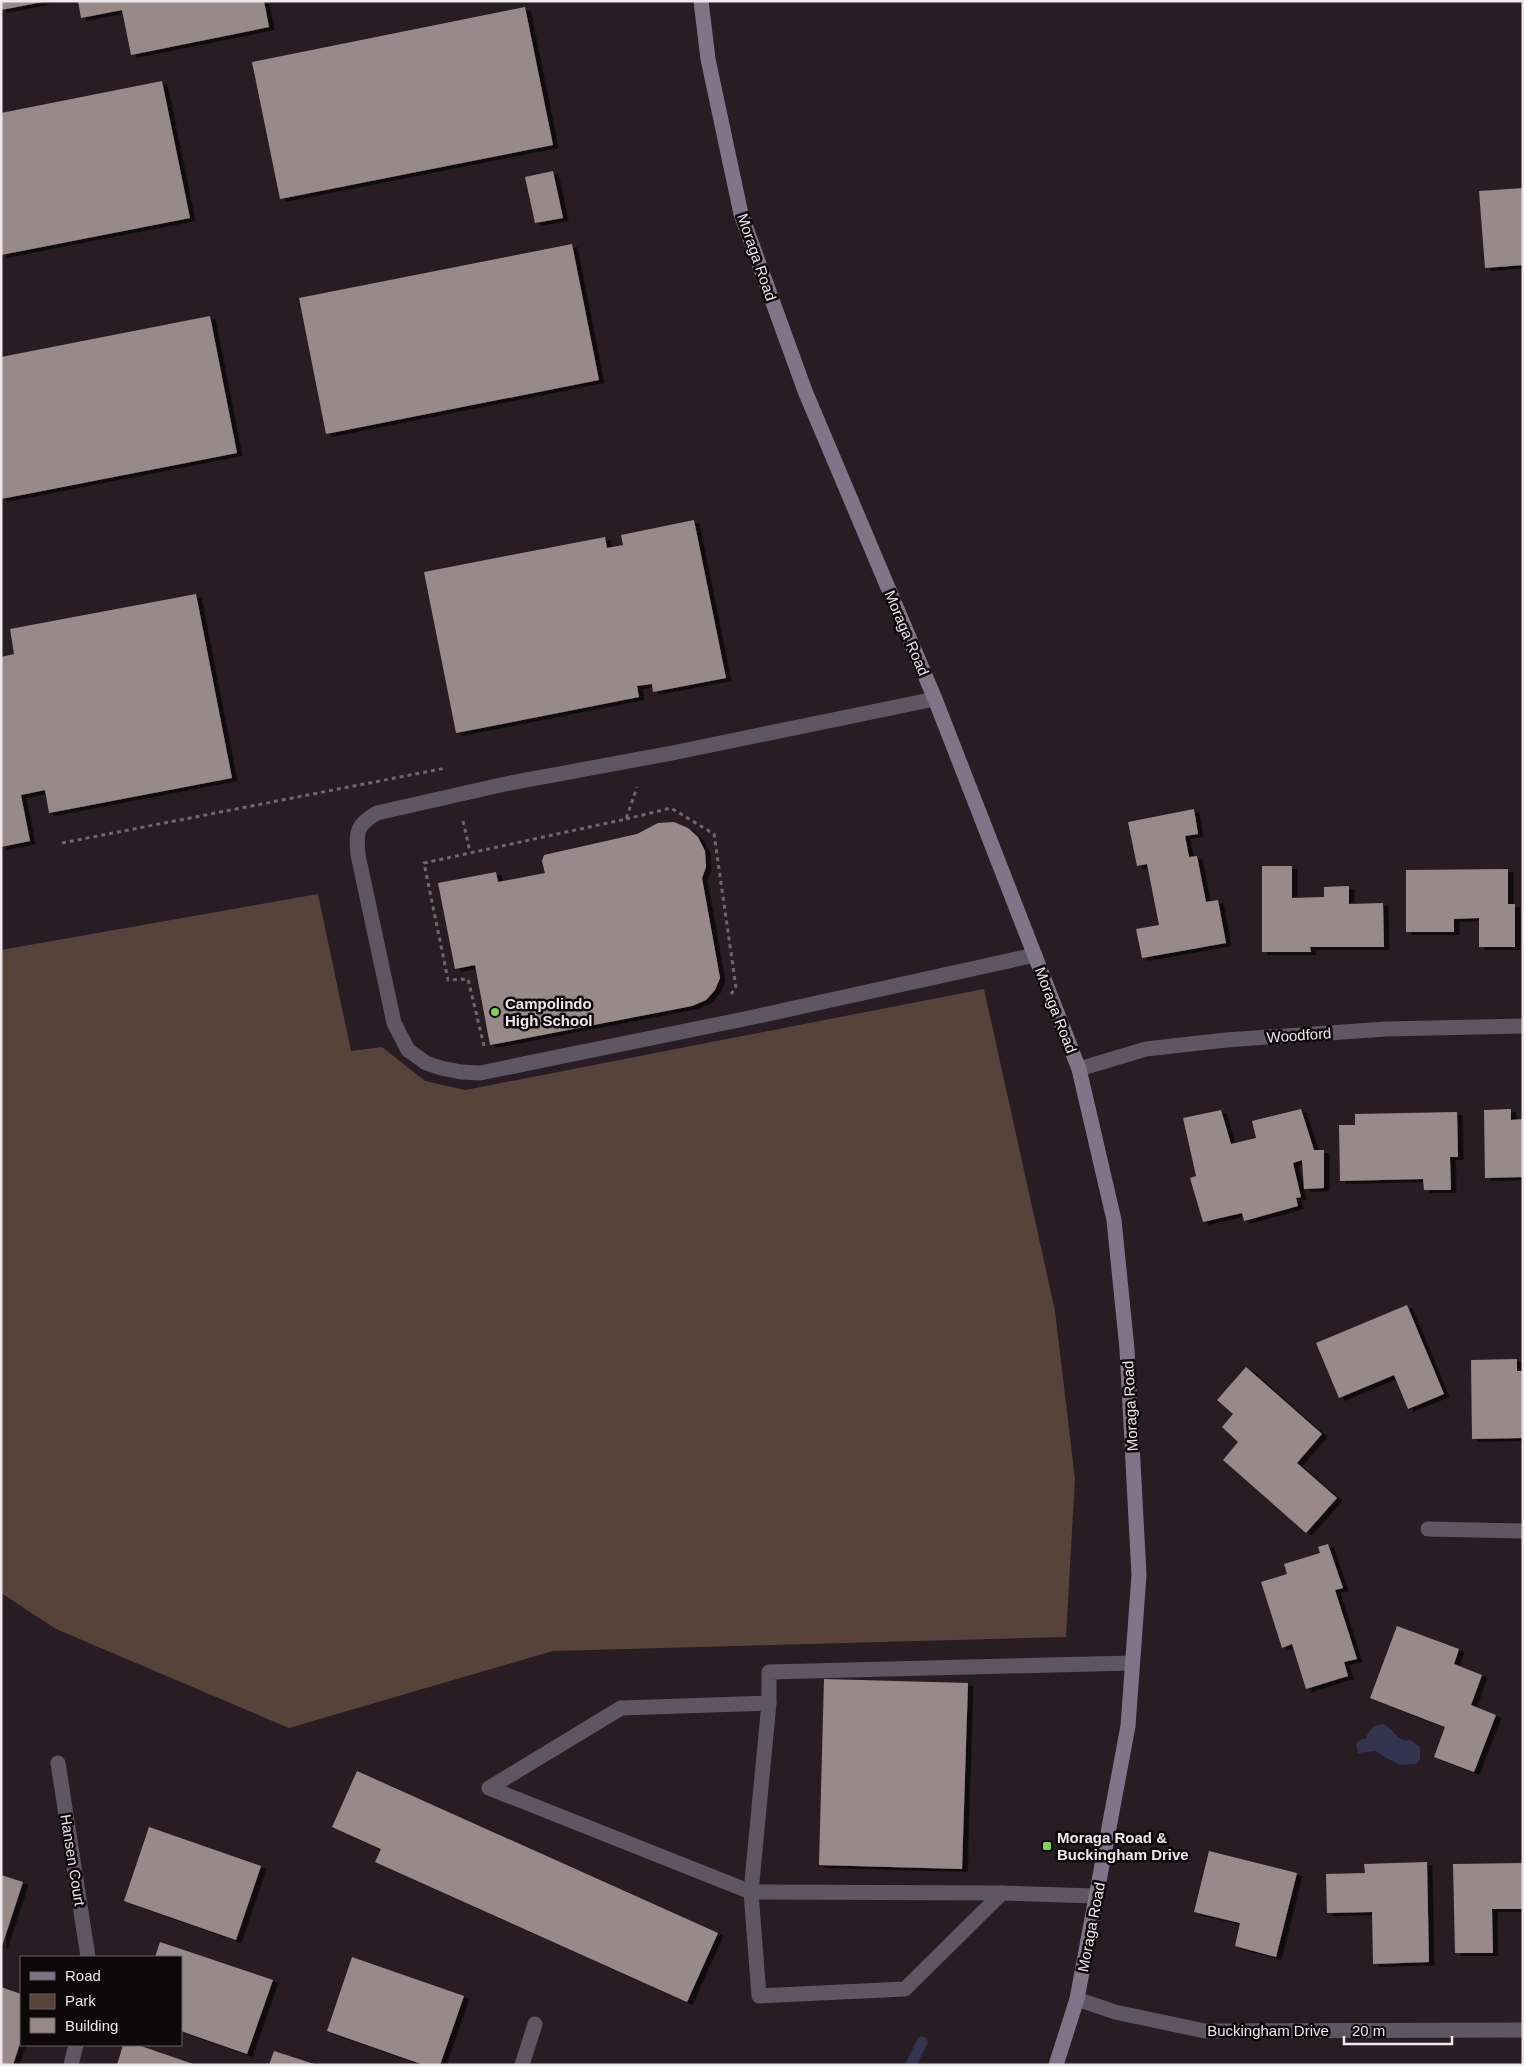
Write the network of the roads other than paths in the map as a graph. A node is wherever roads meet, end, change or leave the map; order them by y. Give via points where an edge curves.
1 (701, 1) edge
2 (935, 699) junction
3 (1035, 955) junction
4 (1523, 1026) edge
5 (1079, 1069) junction
6 (1428, 1528) dead end
7 (1523, 1531) edge
8 (1132, 1664) junction
9 (769, 1703) junction
10 (58, 1764) dead end
11 (751, 1892) junction
12 (1002, 1893) junction
13 (1096, 1896) junction
14 (88, 1956) edge
15 (1077, 1999) junction
16 (535, 2024) dead end
17 (1523, 2030) edge
18 (76, 2046) edge
19 (72, 2065) edge
20 (522, 2065) edge
21 (1056, 2065) edge

1 - 2 main road, Moraga Road via 708,59 741,214 805,391
2 - 3 main road, Moraga Road
2 - 3 street via 505,784 377,813 364,821 356,835 394,1023 408,1050 426,1063 480,1073
3 - 5 main road, Moraga Road
4 - 5 street, Woodford via 1386,1029 1226,1040 1146,1049
5 - 8 main road, Moraga Road via 1114,1220 1127,1349 1139,1575
6 - 7 street
8 - 9 street via 769,1672
8 - 13 main road, Moraga Road via 1128,1726
9 - 11 street
9 - 11 street via 621,1708 489,1788
10 - 14 street, Hansen Court
11 - 12 street
11 - 12 street via 759,1996 905,1989
12 - 13 street
13 - 15 main road, Moraga Road
15 - 17 street, Buckingham Drive via 1116,2012 1205,2031
15 - 21 main road, Moraga Road
16 - 20 street
18 - 19 street

